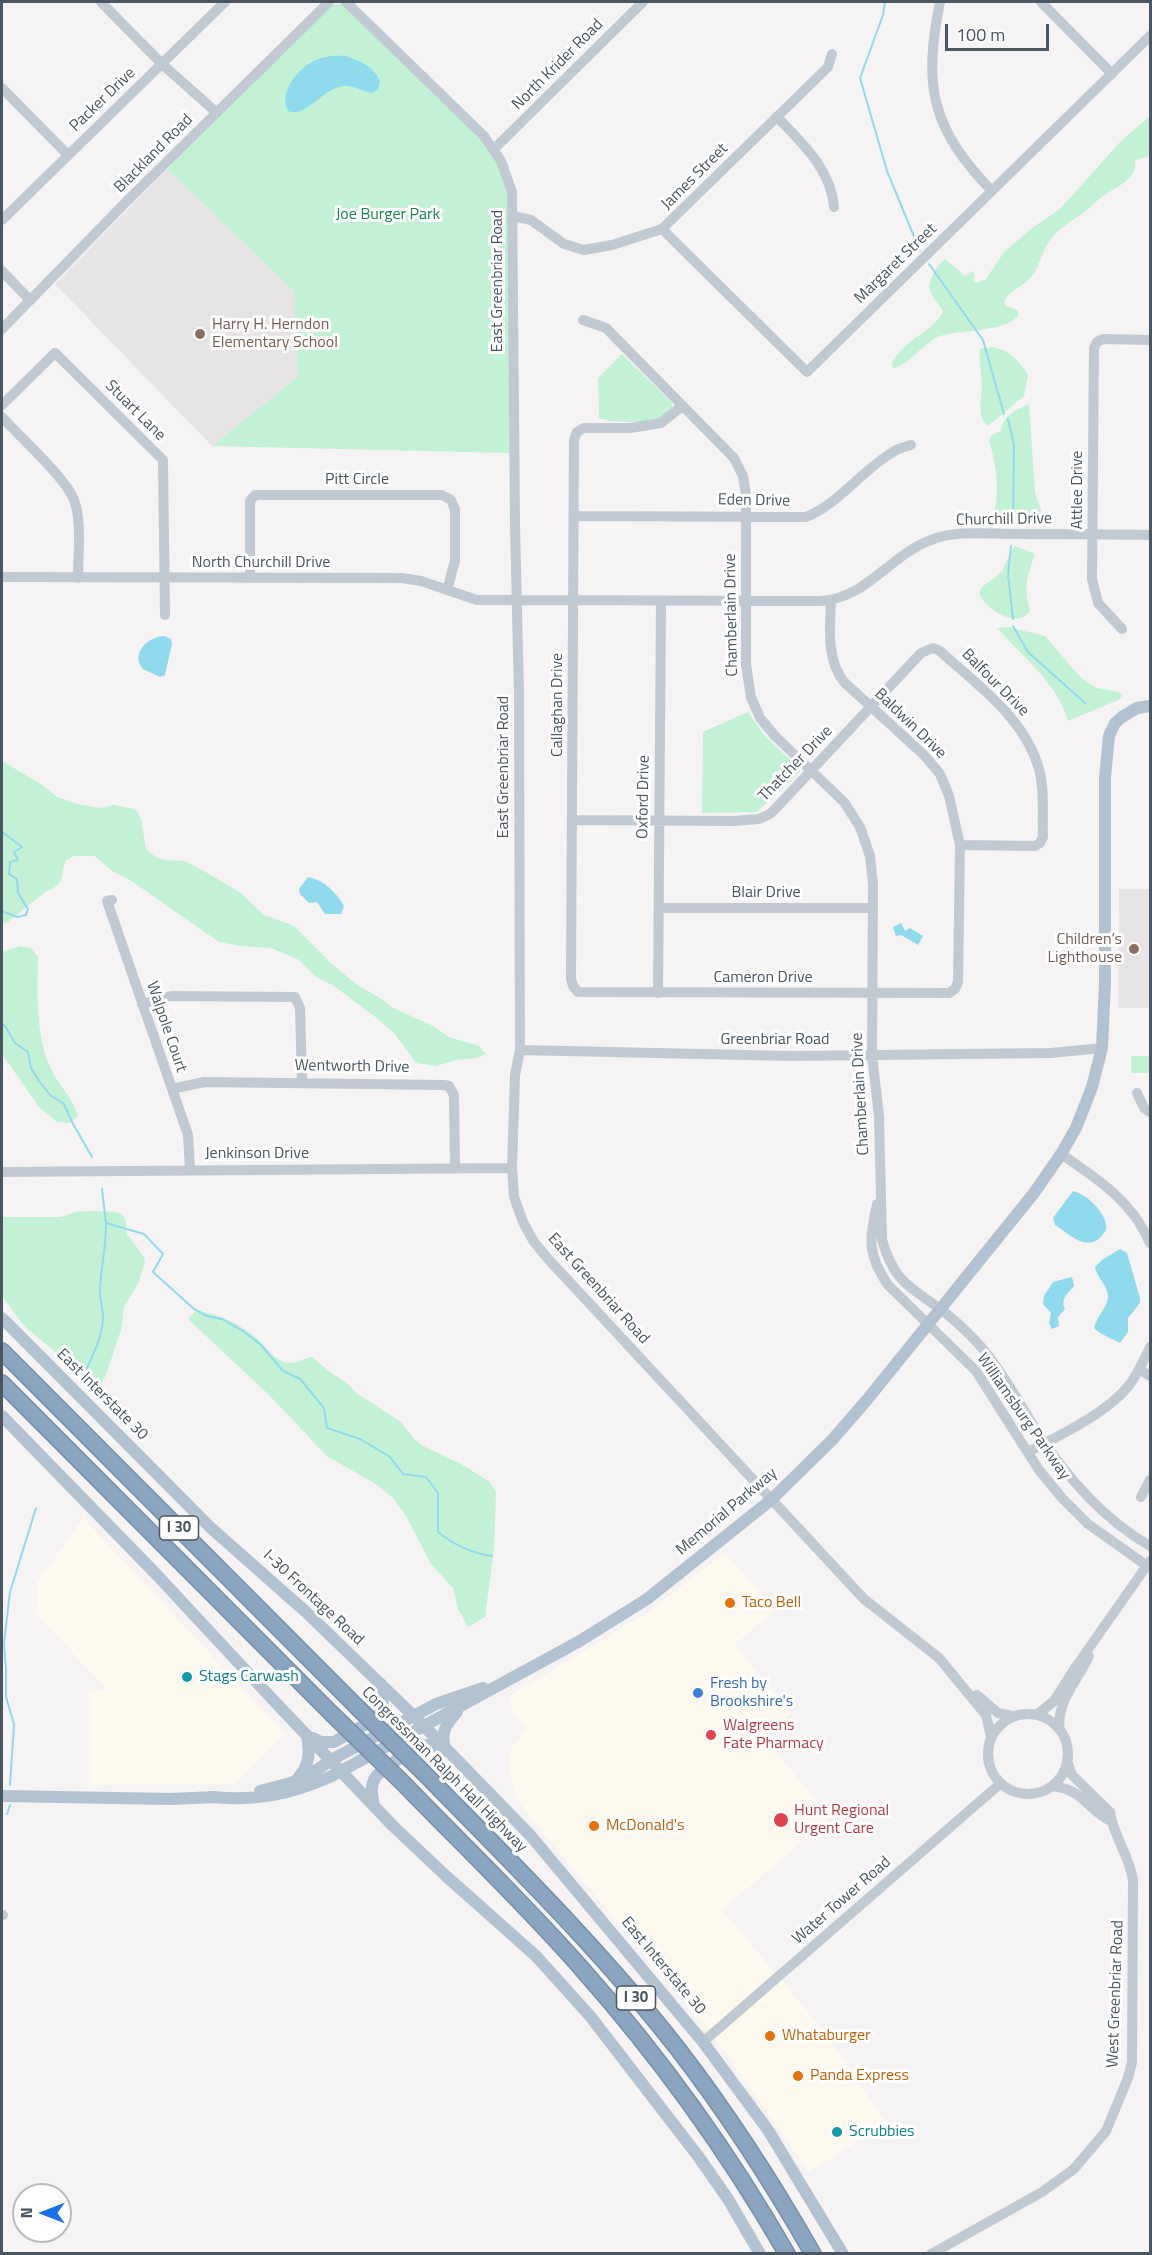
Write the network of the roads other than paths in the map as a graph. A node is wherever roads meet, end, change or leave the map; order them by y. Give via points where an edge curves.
1 (101, 2) edge
2 (225, 2) edge
3 (329, 2) edge
4 (346, 2) edge
5 (643, 2) edge
6 (940, 2) edge
7 (1041, 2) edge
8 (1150, 36) edge
9 (832, 54) dead end
10 (162, 64) junction
11 (1112, 74) junction
12 (2, 88) edge
13 (217, 112) junction
14 (777, 117) junction
15 (494, 149) junction
16 (68, 155) junction
17 (992, 191) junction
18 (834, 207) dead end
19 (513, 216) junction
20 (2, 220) edge
21 (662, 229) junction
22 (2, 271) edge
23 (30, 300) junction
24 (583, 320) dead end
25 (2, 329) edge
26 (1150, 340) edge
27 (2, 405) edge
28 (682, 406) junction
29 (2, 417) edge
30 (910, 445) dead end
31 (574, 516) junction
32 (746, 516) junction
33 (1093, 534) junction
34 (1150, 535) edge
35 (2, 577) edge
36 (78, 578) junction
37 (165, 578) junction
38 (250, 578) junction
39 (447, 590) junction
40 (518, 600) junction
41 (574, 600) junction
42 (661, 600) junction
43 (831, 600) junction
44 (746, 601) junction
45 (165, 615) dead end
46 (1122, 629) dead end
47 (933, 648) joint
48 (870, 706) junction
49 (1150, 706) edge
50 (813, 771) junction
51 (572, 820) junction
52 (659, 821) junction
53 (960, 845) junction
54 (112, 900) dead end
55 (658, 908) junction
56 (873, 908) junction
57 (572, 983) joint
58 (957, 985) joint
59 (658, 993) junction
60 (873, 993) junction
61 (142, 1004) junction
62 (1102, 1048) junction
63 (519, 1050) junction
64 (872, 1055) junction
65 (302, 1082) junction
66 (172, 1089) junction
67 (1137, 1093) dead end
68 (1150, 1112) edge
69 (1061, 1154) junction
70 (455, 1168) junction
71 (512, 1168) junction
72 (189, 1169) junction
73 (2, 1172) edge
74 (880, 1189) junction
75 (1150, 1243) edge
76 (941, 1310) junction
77 (2, 1318) edge
78 (929, 1324) junction
79 (1150, 1347) edge
80 (2, 1351) edge
81 (1140, 1369) junction
82 (1150, 1376) edge
83 (2, 1383) edge
84 (2, 1416) edge
85 (1045, 1443) junction
86 (1028, 1452) junction
87 (1150, 1480) edge
88 (178, 1495) joint
89 (1141, 1497) dead end
90 (771, 1500) junction
91 (1150, 1546) edge
92 (1149, 1565) edge
93 (1098, 1637) junction
94 (956, 1678) junction
95 (508, 1681) junction
96 (381, 1684) junction
97 (464, 1705) junction
98 (1038, 1714) junction
99 (414, 1716) junction
100 (1012, 1716) junction
101 (424, 1726) junction
102 (1060, 1730) junction
103 (307, 1735) junction
104 (991, 1736) junction
105 (448, 1750) junction
106 (331, 1760) junction
107 (1067, 1761) junction
108 (342, 1770) junction
109 (296, 1781) junction
110 (1001, 1784) junction
111 (1052, 1786) junction
112 (2, 1796) edge
113 (210, 1797) junction
114 (374, 1805) junction
115 (1111, 1821) junction
116 (704, 2042) junction
117 (760, 2253) edge
118 (787, 2253) edge
119 (813, 2253) edge
120 (843, 2253) edge
121 (931, 2253) edge

1 - 10 street
2 - 10 street, Packer Drive
3 - 13 street, Blackland Road
4 - 15 street, East Greenbriar Road
5 - 15 street, North Krider Road
6 - 17 street via 931,59 938,111 951,141
7 - 11 street
8 - 11 street, Margaret Street
9 - 14 street, James Street via 828,67
10 - 13 street
10 - 16 street, Packer Drive
11 - 17 street, Margaret Street
12 - 16 street
13 - 23 street, Blackland Road
14 - 18 street via 815,156 833,194
14 - 21 street, James Street
15 - 19 street, East Greenbriar Road via 511,185
16 - 20 street, Packer Drive
17 - 21 street, Margaret Street via 807,372
19 - 21 street, James Street via 531,220 564,244 584,250
19 - 40 street, East Greenbriar Road
22 - 23 street
23 - 25 street, Blackland Road
24 - 28 street, Chamberlain Drive via 606,328
26 - 33 street, Attlee Drive via 1103,339 1094,348
27 - 37 street, Stuart Lane via 55,353 156,452 163,460 165,472
28 - 31 street, Callaghan Drive via 661,423 645,427 580,429 574,440
28 - 32 street, Chamberlain Drive via 734,458 743,476
29 - 36 street via 65,484 75,501
30 - 32 street, Eden Drive via 893,451 818,512 806,517
31 - 32 street, Eden Drive
31 - 41 street, Callaghan Drive
32 - 44 street, Chamberlain Drive
33 - 34 street, Churchill Drive
33 - 43 street, Churchill Drive via 966,534 933,538 913,547 863,587
33 - 46 street, Attlee Drive via 1095,596
35 - 36 street, North Churchill Drive
36 - 37 street, North Churchill Drive
37 - 38 street, North Churchill Drive
37 - 45 street, Stuart Lane
38 - 39 street, North Churchill Drive via 402,578
38 - 39 street, Pitt Circle via 250,504 255,495 442,495 454,504 455,514 455,561
39 - 40 street, North Churchill Drive via 483,601
40 - 41 street, Churchill Drive
40 - 63 street, East Greenbriar Road
41 - 42 street, Churchill Drive
41 - 51 street, Callaghan Drive
42 - 44 street, Churchill Drive
42 - 52 street, Oxford Drive
43 - 44 street, Churchill Drive
43 - 48 street, Baldwin Drive via 831,658 835,671
44 - 50 street, Chamberlain Drive via 746,665 751,697 760,718 775,736
47 - 48 street, Thatcher Drive via 921,652
47 - 53 street, Balfour Drive via 1009,715 1032,747 1040,770 1040,843
48 - 50 street, Thatcher Drive
48 - 53 street, Baldwin Drive via 940,774
49 - 62 main road via 1137,708 1115,723 1106,752
50 - 52 street, Thatcher Drive via 770,814 759,819
50 - 56 street, Chamberlain Drive via 844,802 860,827 870,856
51 - 52 street, Thatcher Drive
51 - 57 street, Callaghan Drive
52 - 55 street, Oxford Drive
53 - 58 street, Baldwin Drive
54 - 61 street, Walpole Court via 107,901
55 - 56 street, Blair Drive
55 - 59 street, Oxford Drive
56 - 60 street, Chamberlain Drive
57 - 59 street, Cameron Drive via 582,993
58 - 60 street, Cameron Drive via 949,993
59 - 60 street, Cameron Drive
60 - 64 street, Chamberlain Drive
61 - 65 street via 171,996 295,998 300,1008
61 - 66 street, Walpole Court
62 - 64 street, Greenbriar Road via 1051,1053
62 - 69 main road via 1092,1087
63 - 64 street, Greenbriar Road
63 - 71 street, East Greenbriar Road
64 - 74 street, Chamberlain Drive via 879,1116
65 - 66 street, Wentworth Drive via 204,1082
65 - 70 street, Wentworth Drive via 449,1086 455,1104
66 - 72 street, Walpole Court via 188,1135
67 - 68 street
69 - 75 street via 1124,1202 1142,1224
69 - 76 main road
70 - 71 street, Jenkinson Drive
70 - 72 street, Jenkinson Drive
71 - 90 street, East Greenbriar Road via 514,1197 534,1242
72 - 73 street, Jenkinson Drive
74 - 76 street, Chamberlain Drive via 882,1240 890,1263 916,1294
74 - 78 street, Chamberlain Drive via 870,1233 875,1260 888,1285
76 - 78 main road, Memorial Parkway
76 - 85 street, Williamsburg Parkway via 984,1351
77 - 88 main road, East Interstate 30
78 - 86 street, Williamsburg Parkway via 976,1371
78 - 90 main road, Memorial Parkway via 832,1440
79 - 81 street
80 - 119 highway, Congressman Ralph Hall Highway / I 30, bridge via 423,1772 572,1927 670,2040 736,2127
81 - 82 street
81 - 85 street via 1129,1386 1105,1407
83 - 118 highway, I 30, bridge via 402,1782 583,1970 719,2146
84 - 103 main road
85 - 86 street
85 - 91 street, Williamsburg Parkway via 1089,1499
86 - 92 street, Williamsburg Parkway via 1062,1498 1088,1524
87 - 89 street
88 - 96 main road, I-30 Frontage Road
90 - 94 street via 864,1599 939,1658
90 - 95 main road, Memorial Parkway via 647,1599
92 - 93 street
93 - 98 street via 1054,1701
93 - 102 street via 1062,1705
94 - 100 street via 998,1713
94 - 104 street via 986,1715
95 - 97 main road
95 - 99 main road via 444,1700
96 - 99 main road, I-30 Frontage Road
96 - 103 main road via 383,1706 377,1718 334,1742 321,1742
97 - 101 main road
97 - 105 main road via 445,1727 443,1740
98 - 100 street
98 - 102 street
99 - 101 main road, I-30 Frontage Road
99 - 106 main road
100 - 104 street
101 - 105 main road, East Interstate 30
101 - 108 main road
102 - 107 street
103 - 106 main road
103 - 109 main road via 308,1762
104 - 110 street via 988,1763
105 - 114 main road via 420,1746 380,1772 372,1786
105 - 116 main road, East Interstate 30 via 530,1835
106 - 108 main road
106 - 109 main road
107 - 111 street
107 - 115 street, West Greenbriar Road via 1072,1775 1110,1812
108 - 113 main road via 308,1787 276,1796
108 - 114 main road
109 - 113 main road via 262,1791
110 - 111 street via 1027,1794
110 - 116 street, Water Tower Road
111 - 115 street, West Greenbriar Road via 1077,1793
112 - 113 main road
114 - 117 main road via 536,1956 590,2016 698,2156
115 - 121 street, West Greenbriar Road via 1131,1864 1133,1880 1133,2050 1120,2100 1106,2131 1074,2169 1042,2192
116 - 120 main road, East Interstate 30 via 768,2130

